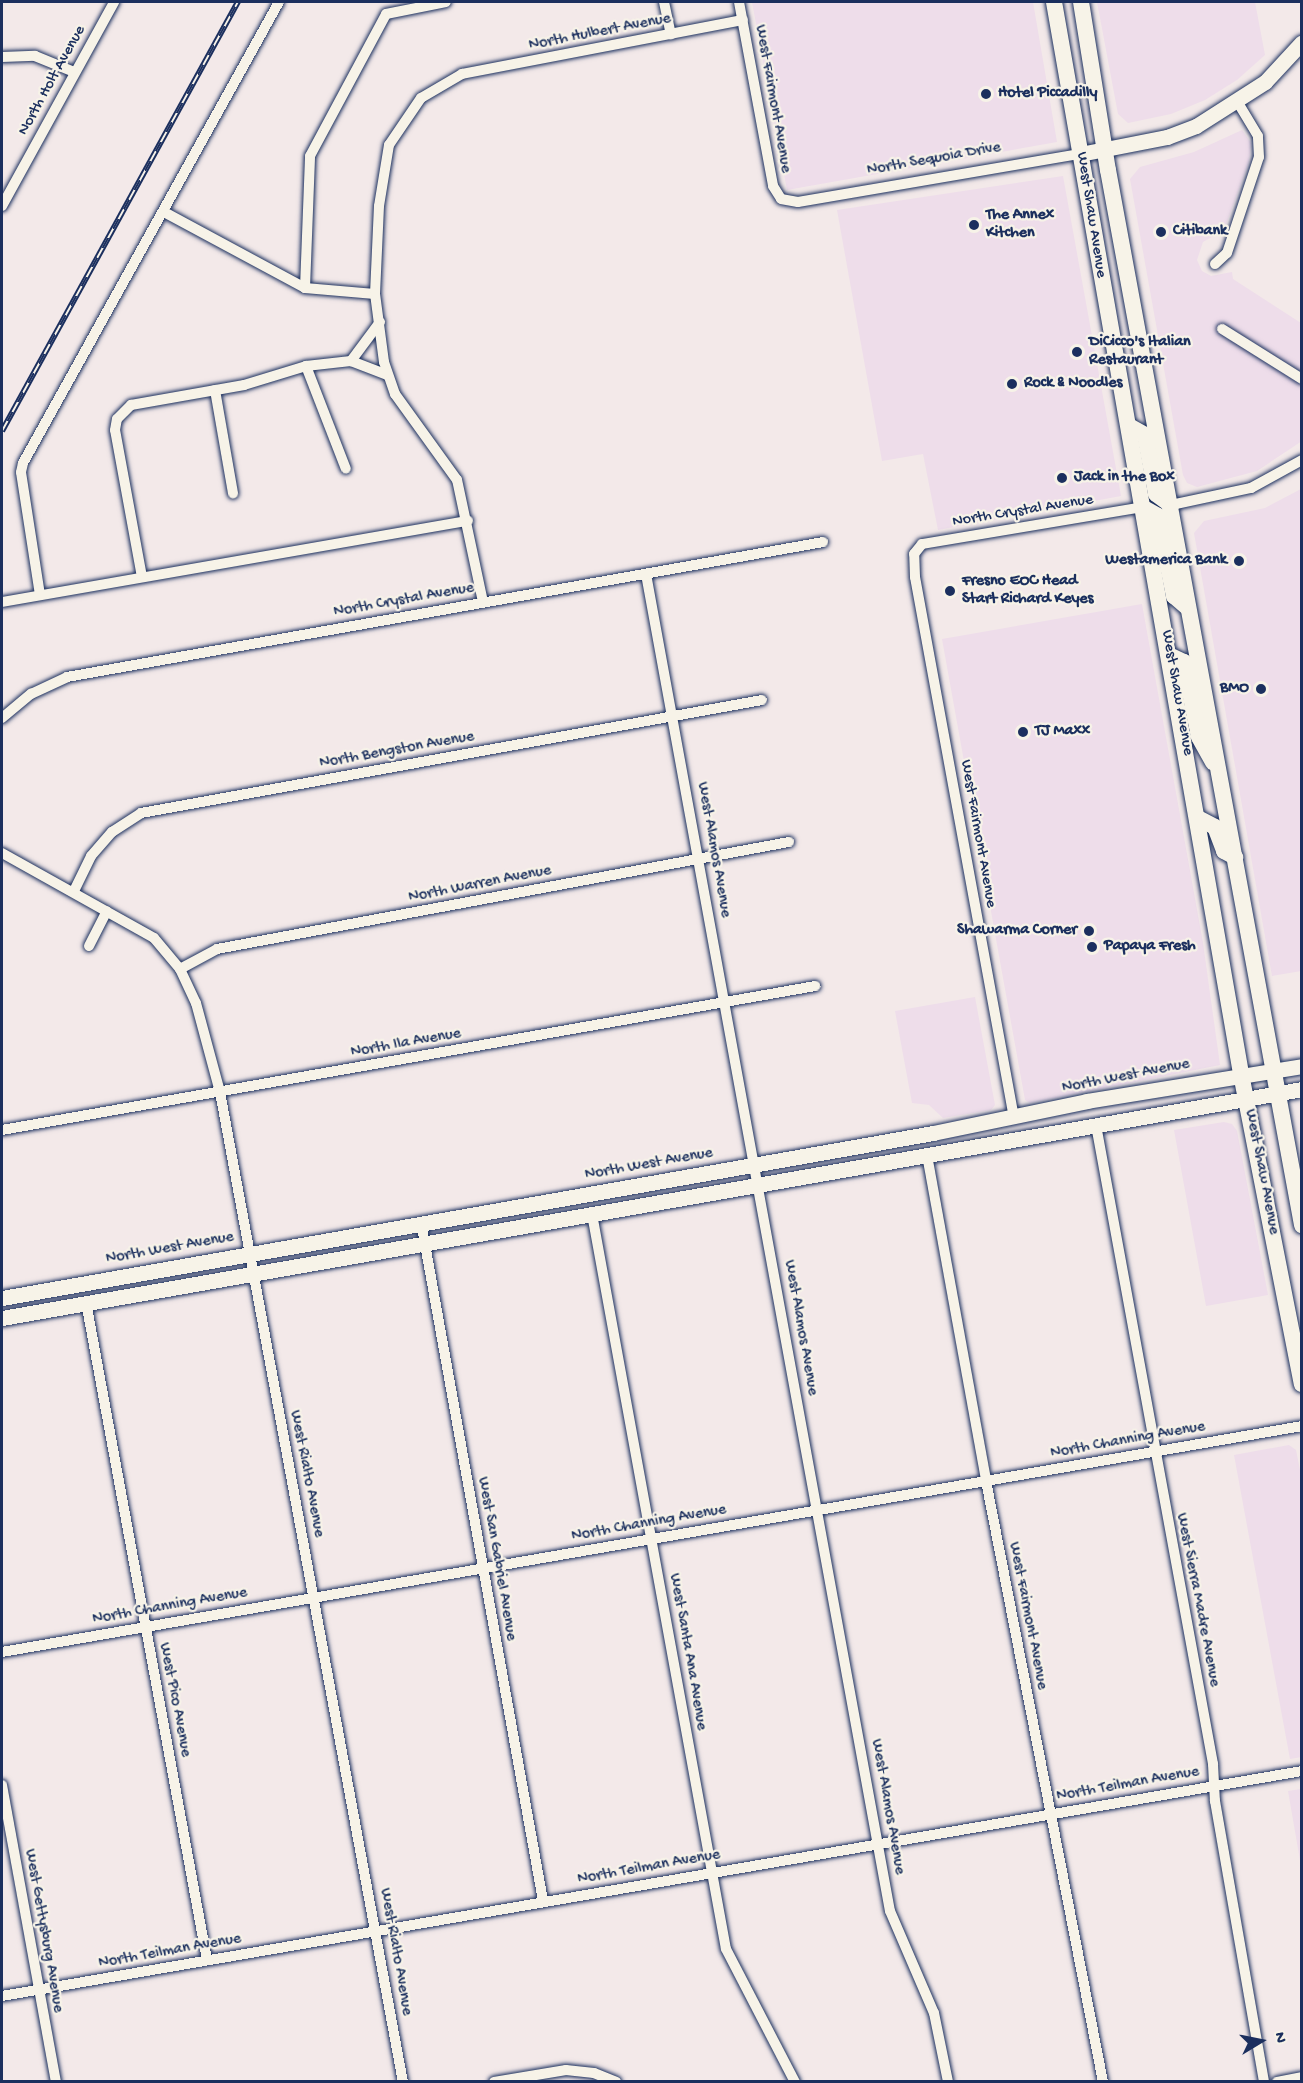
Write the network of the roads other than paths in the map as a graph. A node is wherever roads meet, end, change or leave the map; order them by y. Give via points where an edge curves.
1 (114, 2) edge
2 (279, 2) edge
3 (446, 2) edge
4 (664, 2) edge
5 (739, 2) edge
6 (1054, 2) edge
7 (1081, 2) edge
8 (742, 21) junction
9 (671, 34) junction
10 (1302, 42) edge
11 (2, 57) edge
12 (74, 72) junction
13 (1238, 102) junction
14 (1092, 152) junction
15 (781, 199) joint
16 (2, 206) edge
17 (164, 212) junction
18 (1215, 264) dead end
19 (305, 288) junction
20 (375, 294) junction
21 (380, 322) junction
22 (1222, 329) dead end
23 (351, 362) junction
24 (306, 366) junction
25 (387, 375) junction
26 (1302, 379) edge
27 (215, 390) junction
28 (1129, 426) junction
29 (1302, 460) edge
30 (346, 469) dead end
31 (233, 493) dead end
32 (1171, 505) junction
33 (1142, 507) junction
34 (468, 521) junction
35 (823, 542) dead end
36 (914, 554) joint
37 (646, 574) junction
38 (142, 578) junction
39 (40, 595) junction
40 (2, 602) edge
41 (483, 602) junction
42 (1188, 608) junction
43 (1171, 656) junction
44 (762, 700) dead end
45 (673, 715) junction
46 (2, 718) edge
47 (1220, 773) junction
48 (1198, 818) junction
49 (789, 842) dead end
50 (2, 853) edge
51 (1235, 857) junction
52 (699, 858) junction
53 (74, 891) junction
54 (107, 910) junction
55 (89, 946) dead end
56 (180, 969) junction
57 (815, 986) dead end
58 (725, 1002) junction
59 (1302, 1066) edge
60 (1273, 1070) junction
61 (1241, 1074) junction
62 (1302, 1089) edge
63 (220, 1092) junction
64 (1277, 1093) junction
65 (1246, 1099) junction
66 (1014, 1118) junction
67 (1096, 1125) junction
68 (2, 1130) edge
69 (927, 1155) junction
70 (888, 1162) junction
71 (755, 1165) junction
72 (758, 1185) junction
73 (592, 1214) junction
74 (421, 1222) junction
75 (1302, 1225) edge
76 (424, 1243) junction
77 (250, 1253) junction
78 (254, 1273) junction
79 (1284, 1284) junction
80 (2, 1298) edge
81 (86, 1302) junction
82 (2, 1318) edge
83 (1302, 1322) edge
84 (1302, 1384) edge
85 (1302, 1426) edge
86 (1154, 1451) junction
87 (986, 1481) junction
88 (818, 1510) junction
89 (650, 1539) junction
90 (482, 1568) junction
91 (314, 1597) junction
92 (146, 1628) junction
93 (2, 1652) edge
94 (1302, 1771) edge
95 (2, 1785) edge
96 (1214, 1785) junction
97 (1050, 1815) junction
98 (879, 1843) junction
99 (712, 1872) junction
100 (543, 1901) junction
101 (376, 1931) junction
102 (207, 1960) junction
103 (39, 1990) junction
104 (2, 1996) edge
105 (1302, 2077) edge
106 (56, 2082) edge
107 (404, 2082) edge
108 (494, 2082) edge
109 (616, 2082) edge
110 (795, 2082) edge
111 (948, 2082) edge
112 (1103, 2082) edge
113 (1264, 2082) edge
114 (1277, 2082) edge

1 - 12 street, North Holt Avenue
2 - 17 street
3 - 19 street via 386,14 310,156
4 - 9 street
5 - 8 street, West Fairmont Avenue
6 - 14 main road, West Shaw Avenue
7 - 14 main road, West Shaw Avenue
8 - 9 street, North Hulbert Avenue
8 - 15 street, West Fairmont Avenue via 772,186
9 - 20 street, North Hulbert Avenue via 462,74 421,98 389,145 379,206
10 - 13 main road via 1265,82
11 - 12 street via 35,56
12 - 16 street, North Holt Avenue
13 - 14 main road via 1178,134
13 - 18 street via 1258,136 1259,157 1227,252
14 - 15 street, North Sequoia Drive via 798,202
14 - 28 main road, West Shaw Avenue
14 - 32 main road, West Shaw Avenue
17 - 19 street
17 - 39 street via 23,463 21,472
19 - 20 street
20 - 21 street
21 - 23 street
21 - 25 street
22 - 26 street
23 - 24 street
23 - 25 street
24 - 27 street
24 - 30 street
25 - 34 street via 395,394 457,480
27 - 31 street
27 - 38 street via 131,405 117,419 115,430
28 - 32 main road via 1144,435 1156,494
28 - 33 main road, West Shaw Avenue
29 - 32 street via 1251,488
32 - 42 main road, West Shaw Avenue
33 - 36 street, North Crystal Avenue via 922,544
33 - 42 main road via 1158,516 1174,596
33 - 43 main road, West Shaw Avenue
34 - 38 street
34 - 41 street
35 - 37 street, North Crystal Avenue
36 - 66 street, West Fairmont Avenue via 915,577
37 - 41 street, North Crystal Avenue
37 - 45 street, West Alamos Avenue
38 - 39 street
39 - 40 street
41 - 46 street, North Crystal Avenue via 67,677 31,694
42 - 47 main road, West Shaw Avenue
43 - 47 main road via 1184,662 1198,737
43 - 48 main road, West Shaw Avenue
44 - 45 street, North Bengston Avenue
45 - 52 street, West Alamos Avenue
45 - 53 street, North Bengston Avenue via 141,813 112,832 91,856
47 - 51 main road, West Shaw Avenue
48 - 51 main road via 1215,827 1220,846
48 - 61 main road, West Shaw Avenue
49 - 52 street, North Warren Avenue
50 - 53 street, West Rialto Avenue
51 - 60 main road, West Shaw Avenue
52 - 56 street, North Warren Avenue via 217,950
52 - 58 street, West Alamos Avenue
53 - 54 street, West Rialto Avenue
54 - 55 street
54 - 56 street, West Rialto Avenue via 154,938
56 - 63 street, West Rialto Avenue via 196,1003
57 - 58 street, North Ila Avenue
58 - 63 street, North Ila Avenue
58 - 71 street, West Alamos Avenue
59 - 60 main road, North West Avenue
60 - 61 main road, North West Avenue
60 - 64 main road, West Shaw Avenue
61 - 65 main road, West Shaw Avenue
61 - 66 main road, North West Avenue
62 - 64 main road
63 - 68 street, North Ila Avenue
63 - 77 street, West Rialto Avenue
64 - 65 main road
64 - 75 main road, West Shaw Avenue
65 - 67 main road
65 - 79 main road, West Shaw Avenue
66 - 70 main road via 1001,1132 909,1149
66 - 71 main road, North West Avenue
67 - 69 main road
67 - 86 street, West Sierra Madre Avenue
69 - 70 main road
69 - 87 street, West Fairmont Avenue
70 - 72 main road
71 - 72 street, West Alamos Avenue
71 - 74 main road, North West Avenue
72 - 73 main road
72 - 88 street, West Alamos Avenue
73 - 76 main road
73 - 89 street, West Santa Ana Avenue
74 - 76 street, West San Gabriel Avenue
74 - 77 main road, North West Avenue
76 - 78 main road
76 - 90 street, West San Gabriel Avenue
77 - 78 street, West Rialto Avenue
77 - 80 main road, North West Avenue
78 - 81 main road
78 - 91 street, West Rialto Avenue
79 - 83 main road
79 - 84 main road, West Shaw Avenue
81 - 82 main road
81 - 92 street, West Pico Avenue
85 - 86 street, North Channing Avenue
86 - 87 street, North Channing Avenue
86 - 96 street, West Sierra Madre Avenue
87 - 88 street, North Channing Avenue
87 - 97 street, West Fairmont Avenue
88 - 89 street, North Channing Avenue
88 - 98 street, West Alamos Avenue
89 - 90 street, North Channing Avenue
89 - 99 street, West Santa Ana Avenue
90 - 91 street, North Channing Avenue
90 - 100 street, West San Gabriel Avenue
91 - 92 street, North Channing Avenue
91 - 101 street, West Rialto Avenue
92 - 93 street, North Channing Avenue
92 - 102 street, West Pico Avenue
94 - 96 street, North Teilman Avenue
95 - 103 street, West Gettysburg Avenue
96 - 97 street, North Teilman Avenue
96 - 113 street, West Sierra Madre Avenue
97 - 98 street, North Teilman Avenue
97 - 112 street, West Fairmont Avenue
98 - 99 street, North Teilman Avenue
98 - 111 street, West Alamos Avenue via 890,1911 934,2013
99 - 100 street, North Teilman Avenue
99 - 110 street, West Santa Ana Avenue via 731,1962
100 - 101 street, North Teilman Avenue
101 - 102 street, North Teilman Avenue
101 - 107 street, West Rialto Avenue
102 - 103 street, North Teilman Avenue
103 - 104 street, North Teilman Avenue
103 - 106 street, West Gettysburg Avenue
105 - 114 street
108 - 109 street via 566,2070 594,2073

